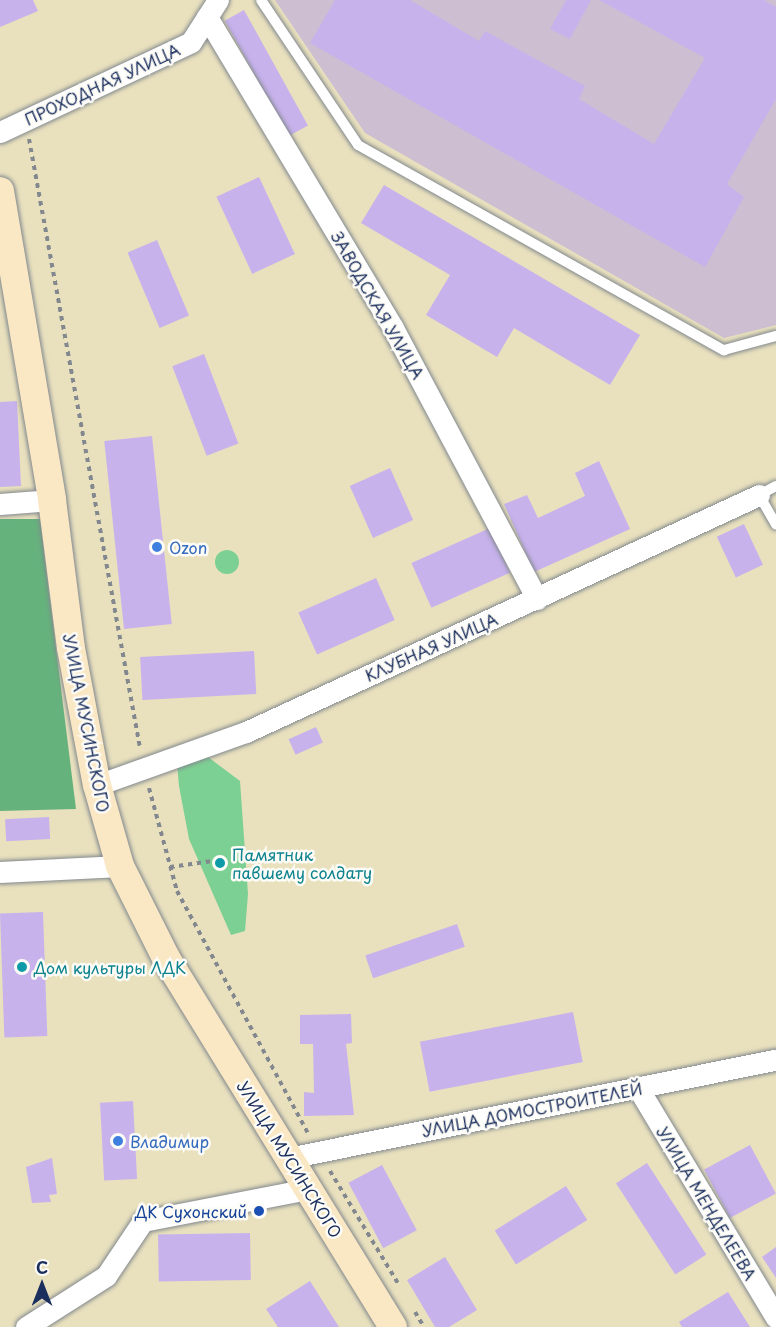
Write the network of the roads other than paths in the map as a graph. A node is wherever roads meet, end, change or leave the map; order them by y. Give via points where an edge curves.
1 (261, 0) edge
2 (213, 8) edge
3 (0, 132) edge
4 (0, 191) edge
5 (776, 336) edge
6 (767, 491) edge
7 (52, 500) junction
8 (0, 504) edge
9 (776, 525) edge
10 (537, 599) junction
11 (97, 786) junction
12 (120, 866) junction
13 (0, 872) edge
14 (776, 1060) edge
15 (638, 1088) junction
16 (288, 1158) junction
17 (308, 1189) junction
18 (776, 1318) edge
19 (26, 1327) edge
20 (393, 1327) edge

1 - 5 lane via 358,145 724,350
2 - 3 street, ПРОХОДНАЯ УЛИЦА via 190,42
2 - 10 street, ЗАВОДСКАЯ УЛИЦА via 393,328
4 - 7 street, УЛИЦА МУСИНСКОГО
6 - 9 lane
6 - 10 street, КЛУБНАЯ УЛИЦА
7 - 8 street
7 - 11 street, УЛИЦА МУСИНСКОГО via 71,648
10 - 11 street, КЛУБНАЯ УЛИЦА via 246,732
11 - 12 street, УЛИЦА МУСИНСКОГО
12 - 13 street
12 - 16 street, УЛИЦА МУСИНСКОГО via 166,958
14 - 15 street, УЛИЦА ДОМОСТРОИТЕЛЕЙ
15 - 16 street, УЛИЦА ДОМОСТРОИТЕЛЕЙ
15 - 18 street, УЛИЦА МЕНДЕЛЕЕВА
16 - 17 street, УЛИЦА МУСИНСКОГО
17 - 19 street via 143,1221 106,1276
17 - 20 street, УЛИЦА МУСИНСКОГО

